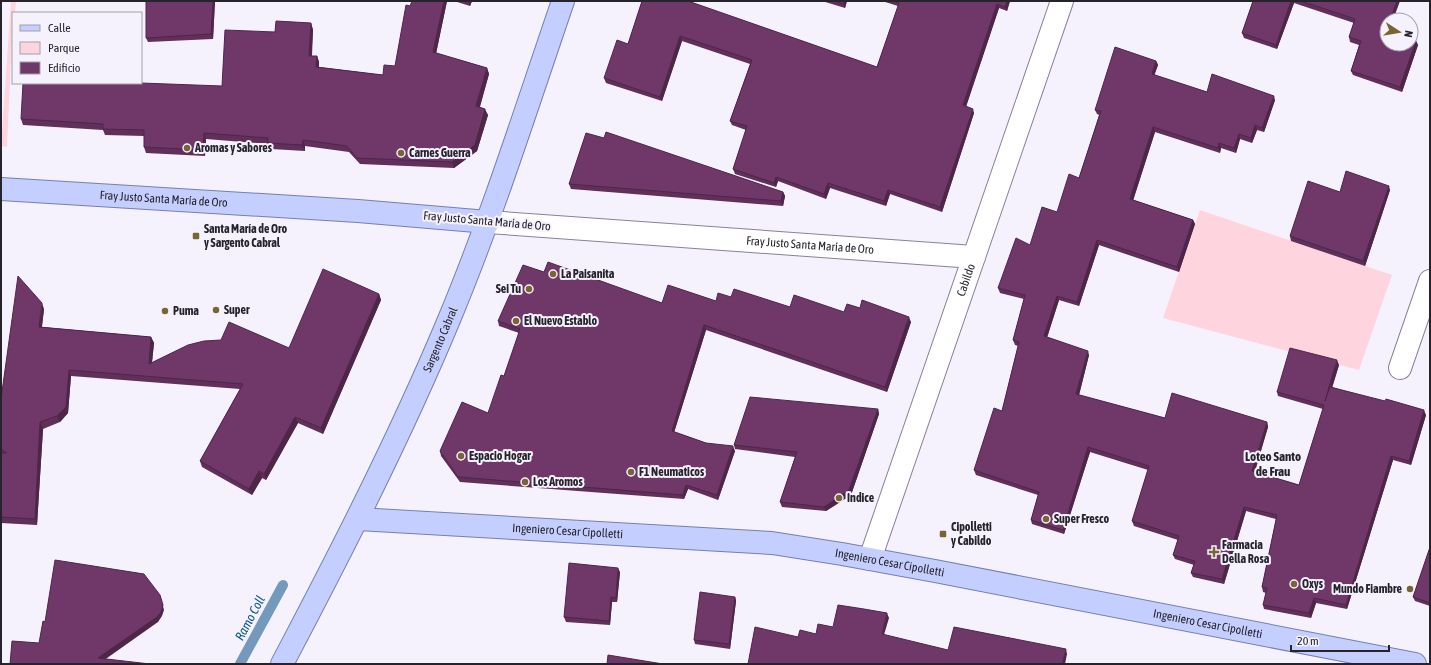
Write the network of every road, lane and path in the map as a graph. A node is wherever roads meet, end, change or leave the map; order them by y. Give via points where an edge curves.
1 (563, 1) edge
2 (1062, 1) edge
3 (1, 189) edge
4 (488, 222) junction
5 (974, 257) junction
6 (1430, 281) edge
7 (1400, 368) dead end
8 (358, 519) junction
9 (870, 558) junction
10 (282, 664) edge
11 (1415, 664) edge

1 - 4 main road, Sargento Cabral
2 - 5 street, Cabildo
3 - 4 main road, Fray Justo Santa María de Oro via 358,211
4 - 5 street, Fray Justo Santa María de Oro
4 - 8 main road, Sargento Cabral via 408,414
5 - 9 street, Cabildo
6 - 7 street
8 - 9 main road, Ingeniero Cesar Cipolletti via 772,543
8 - 10 main road, Sargento Cabral
9 - 11 main road, Ingeniero Cesar Cipolletti

